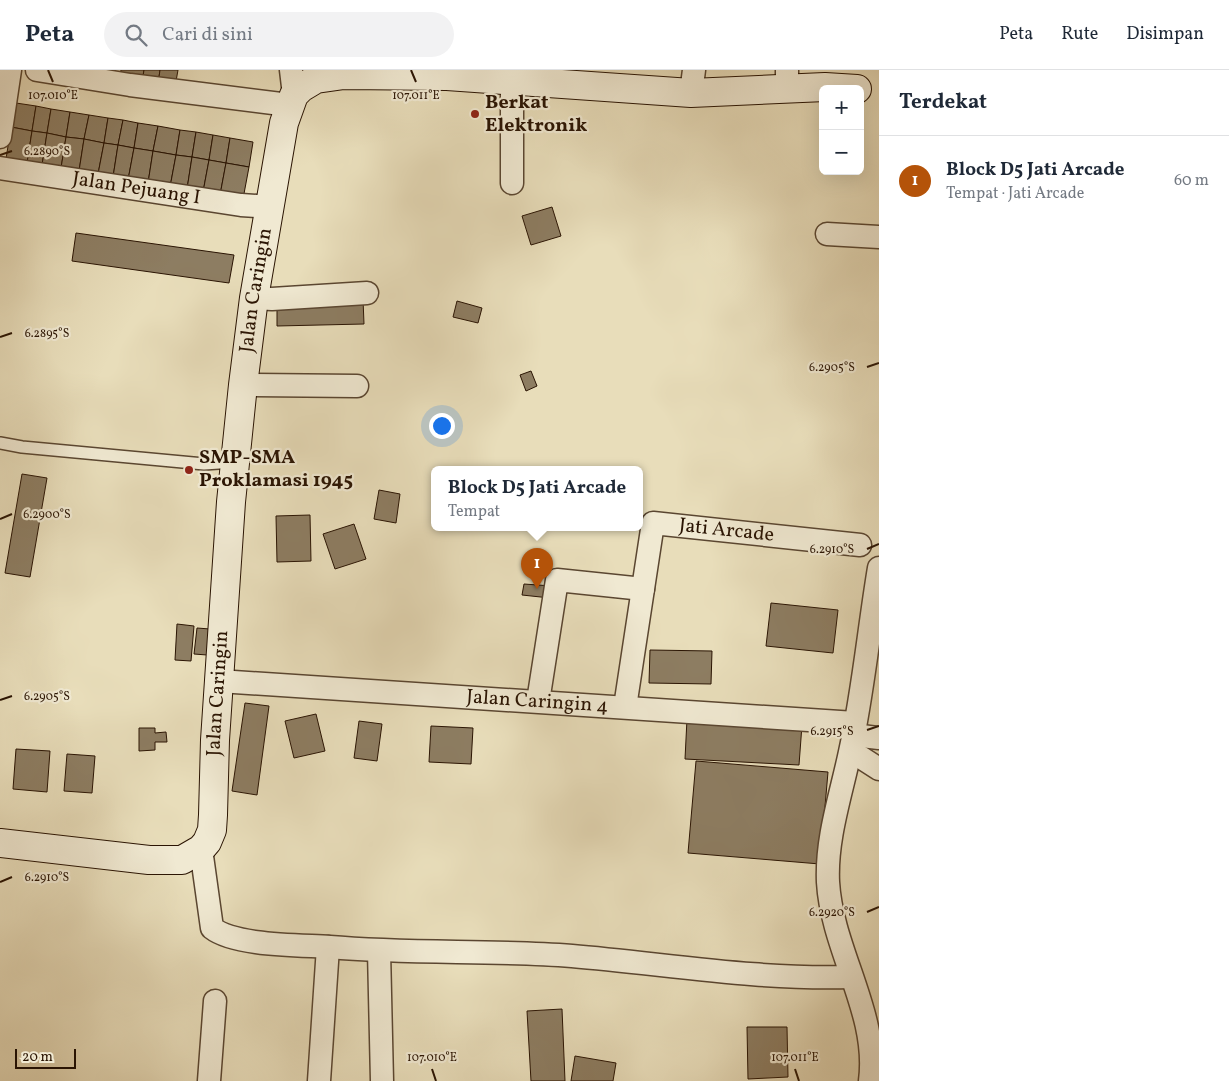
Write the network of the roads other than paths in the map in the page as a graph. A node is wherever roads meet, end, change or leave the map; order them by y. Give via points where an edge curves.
1 (10, 70) edge
2 (37, 70) edge
3 (344, 73) edge
4 (513, 75) edge
5 (787, 79) edge
6 (693, 82) edge
7 (828, 85) edge
8 (291, 90) edge
9 (864, 90) edge
10 (879, 92) edge
11 (0, 137) edge
12 (0, 168) edge
13 (512, 183) dead end
14 (271, 207) junction
15 (826, 234) dead end
16 (879, 237) edge
17 (366, 293) dead end
18 (254, 298) junction
19 (243, 385) junction
20 (357, 386) dead end
21 (0, 443) edge
22 (235, 462) junction
23 (646, 522) edge
24 (860, 545) dead end
25 (879, 568) edge
26 (643, 588) junction
27 (219, 681) junction
28 (539, 695) dead end
29 (626, 707) junction
30 (853, 736) junction
31 (879, 738) edge
32 (879, 769) edge
33 (0, 843) edge
34 (202, 849) junction
35 (328, 947) junction
36 (380, 951) junction
37 (851, 977) junction
38 (215, 1002) dead end
39 (208, 1081) edge
40 (320, 1081) edge
41 (382, 1081) edge
42 (870, 1081) edge

1 - 11 street
2 - 8 street via 130,85
3 - 4 street
3 - 8 street via 316,79
4 - 6 street
4 - 13 street
5 - 6 street
5 - 7 street
8 - 14 street, Jalan Caringin
9 - 10 street
12 - 14 street, Jalan Pejuang I
14 - 18 street, Jalan Caringin
15 - 16 street
17 - 18 street
18 - 19 street, Jalan Caringin
19 - 20 street
19 - 22 street, Jalan Caringin
21 - 22 lane via 204,464
22 - 27 street, Jalan Caringin
23 - 24 street, Jati Arcade
23 - 26 street, Jati Arcade
25 - 30 street
26 - 28 street via 557,580
26 - 29 street, Jati Arcade
27 - 29 street, Jalan Caringin 4
27 - 34 street, Jalan Caringin via 213,822 208,842
29 - 30 street, Jalan Caringin 4
30 - 31 street, Jalan Caringin 4
30 - 32 street
30 - 37 street via 834,817 828,867 828,886 836,926
33 - 34 street via 149,860 182,860
34 - 35 street via 210,919 212,928 221,935
35 - 36 street
35 - 40 street
36 - 37 street via 571,956 739,974
36 - 41 street
37 - 42 street via 867,1017 872,1046
38 - 39 street

